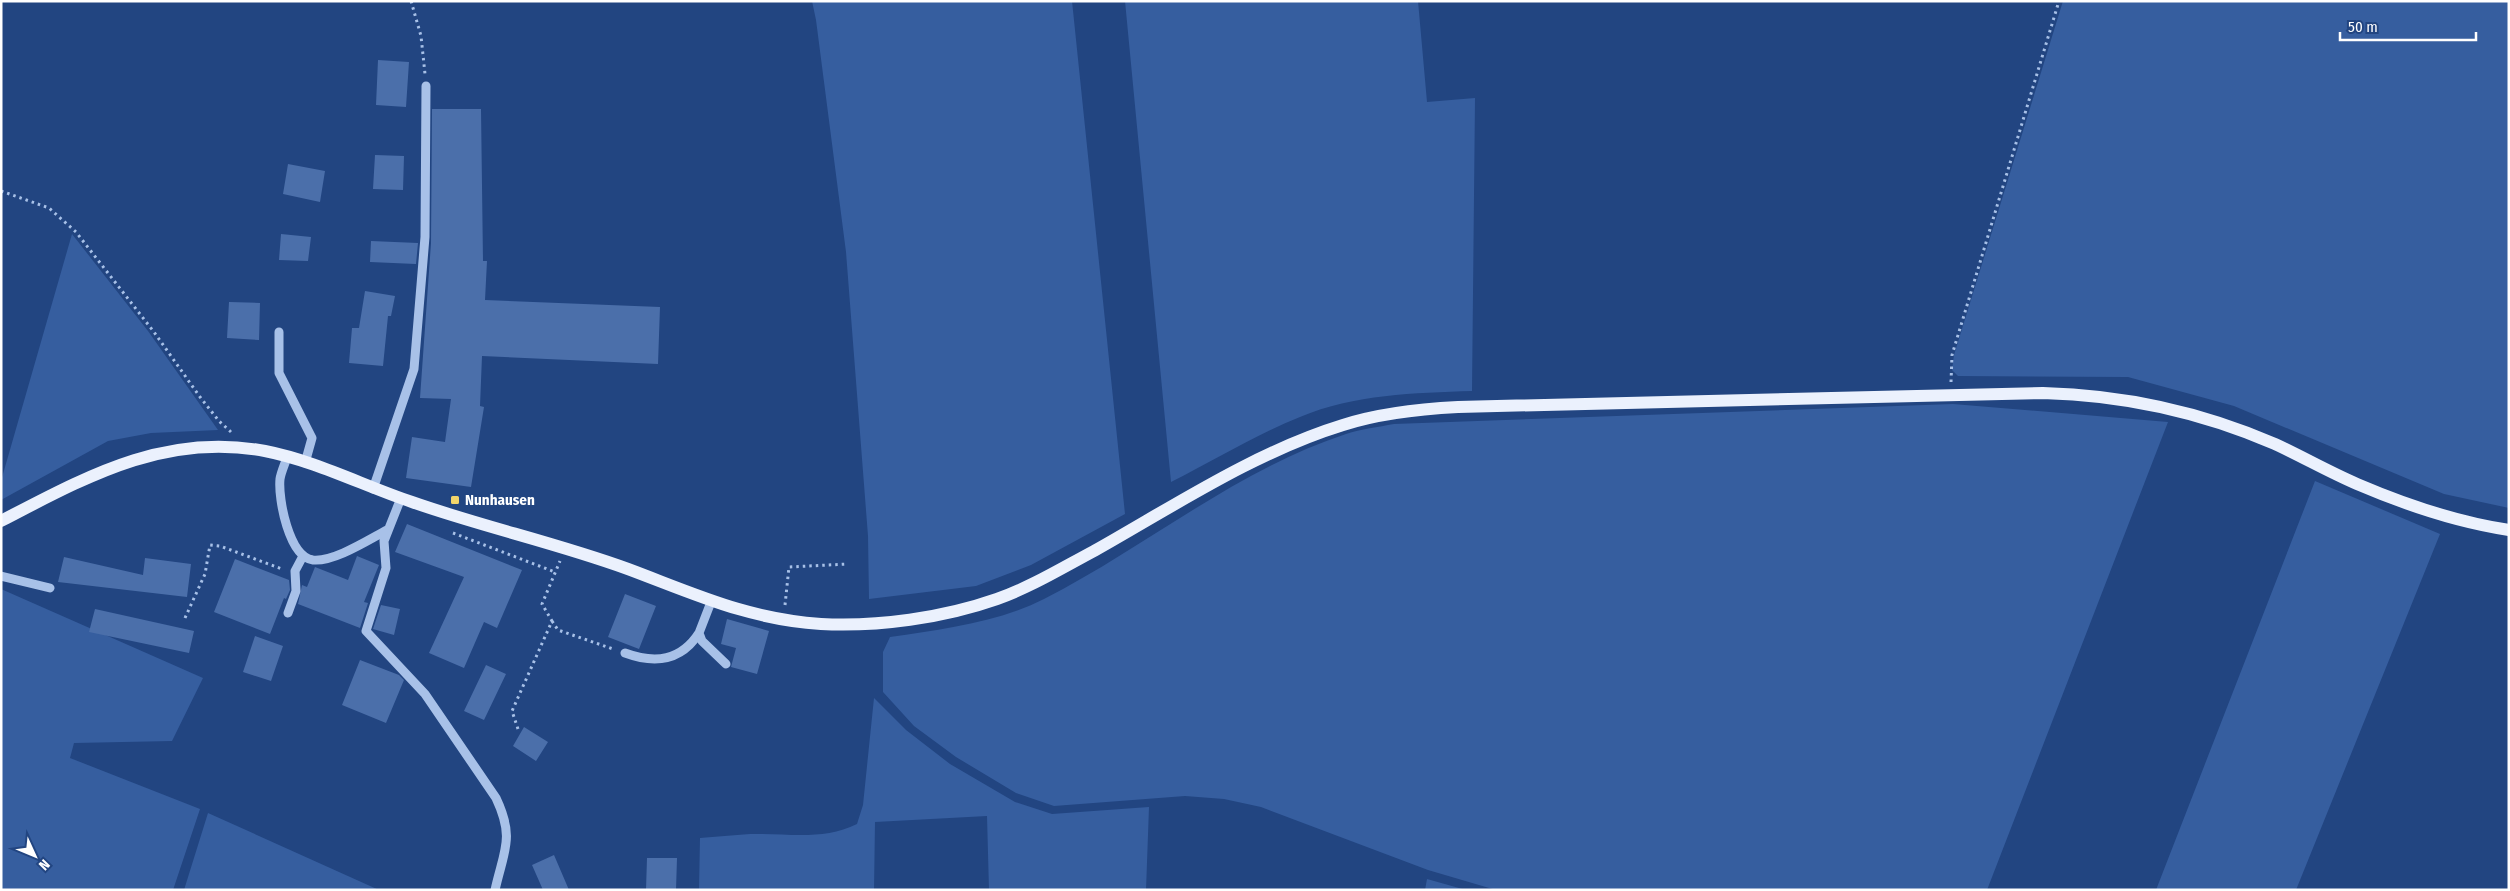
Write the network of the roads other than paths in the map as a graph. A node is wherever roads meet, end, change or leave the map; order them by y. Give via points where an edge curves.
1 (426, 86) road end
2 (279, 332) dead end
3 (287, 457) junction
4 (305, 463) junction
5 (373, 488) junction
6 (401, 498) junction
7 (1, 521) edge
8 (387, 530) junction
9 (2509, 530) edge
10 (303, 556) junction
11 (1, 576) edge
12 (50, 588) dead end
13 (711, 602) junction
14 (288, 613) dead end
15 (699, 633) junction
16 (625, 654) road end
17 (726, 664) dead end
18 (495, 890) edge

1 - 5 street via 425,237 414,369
2 - 4 street via 279,373 312,438
3 - 4 main road
3 - 7 main road via 250,449 194,448 134,459 78,481
3 - 10 street via 280,479 282,501 291,541
4 - 5 main road
5 - 6 main road
6 - 8 street
6 - 13 main road via 627,568
8 - 10 street via 327,558 314,560
8 - 18 street via 384,541 386,568 366,631 425,694 503,812 508,837
9 - 13 main road via 2474,525 2407,504 2273,444 2164,406 2086,394 1458,407 1384,414 1317,434 1256,460 1054,573 998,599 930,617 826,624 749,614
10 - 14 street via 295,571 296,591
11 - 12 street
13 - 15 street
15 - 16 street via 686,650 667,659 652,660
15 - 17 street via 702,641

